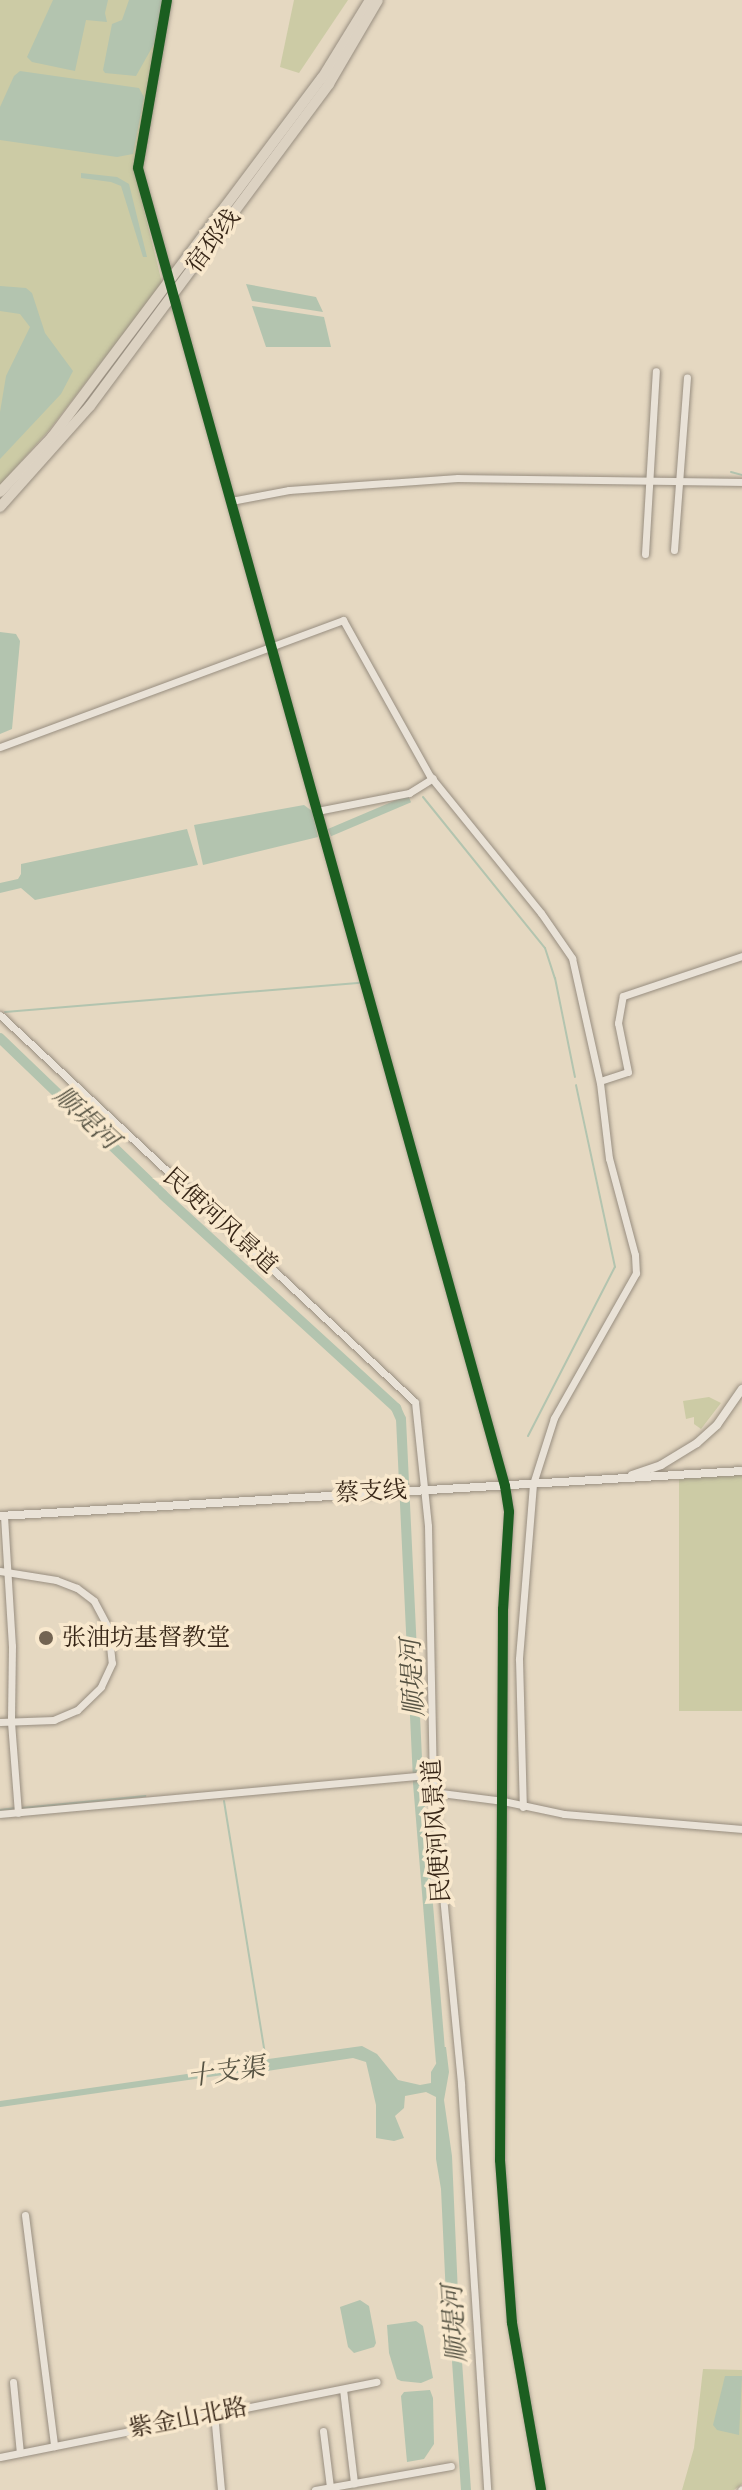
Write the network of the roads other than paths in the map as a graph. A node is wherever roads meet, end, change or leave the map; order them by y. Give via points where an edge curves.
1 (167, 0) edge
2 (370, 0) edge
3 (378, 0) edge
4 (167, 282) junction
5 (173, 294) junction
6 (656, 371) dead end
7 (687, 377) dead end
8 (649, 482) junction
9 (742, 482) edge
10 (679, 483) junction
11 (0, 492) edge
12 (231, 501) junction
13 (0, 507) edge
14 (674, 550) dead end
15 (645, 554) dead end
16 (271, 647) junction
17 (0, 747) edge
18 (433, 778) junction
19 (317, 811) junction
20 (742, 956) edge
21 (0, 1015) edge
22 (600, 1081) junction
23 (742, 1389) edge
24 (742, 1471) edge
25 (613, 1479) junction
26 (533, 1484) junction
27 (505, 1486) junction
28 (425, 1489) junction
29 (2, 1516) edge
30 (4, 1571) edge
31 (12, 1646) junction
32 (0, 1647) edge
33 (0, 1722) edge
34 (11, 1722) junction
35 (429, 1775) junction
36 (433, 1792) junction
37 (503, 1801) junction
38 (523, 1807) junction
39 (18, 1810) junction
40 (0, 1814) edge
41 (742, 1829) edge
42 (25, 2215) dead end
43 (13, 2382) dead end
44 (377, 2382) dead end
45 (343, 2389) junction
46 (214, 2413) junction
47 (323, 2431) dead end
48 (54, 2446) junction
49 (20, 2453) junction
50 (0, 2457) edge
51 (451, 2466) dead end
52 (354, 2483) junction
53 (330, 2487) junction
54 (221, 2490) edge
55 (315, 2490) edge
56 (487, 2490) edge
57 (541, 2490) edge

1 - 4 street via 138,168
2 - 4 main road, 宿邳线 via 322,78
3 - 5 main road, 宿邳线 via 329,84
4 - 5 street
4 - 11 main road, 宿邳线 via 52,437
5 - 12 street
5 - 13 main road, 宿邳线 via 90,406
6 - 8 street
7 - 10 street
8 - 10 street
8 - 12 street via 458,478 289,490
8 - 15 street
9 - 10 street
10 - 14 street
12 - 16 street
16 - 17 street
16 - 18 street via 343,620
16 - 19 street
18 - 19 street via 409,793
18 - 22 street via 572,958
19 - 27 street
20 - 22 street via 623,996 618,1023 628,1072
21 - 28 street, 民便河风景道 via 412,1398
22 - 26 street via 609,1158 636,1273 554,1418
23 - 25 street via 709,1434 681,1455
24 - 25 street, 蔡支线
25 - 26 street, 蔡支线
26 - 27 street, 蔡支线
26 - 38 street via 519,1659
27 - 28 street, 蔡支线
27 - 37 street via 509,1512
28 - 29 street, 蔡支线
28 - 35 street, 民便河风景道
29 - 30 street
30 - 31 street
30 - 34 street via 69,1585 94,1601 108,1627 112,1663 101,1687 77,1710 54,1720
31 - 32 street
31 - 34 street
33 - 34 street
34 - 39 street
35 - 36 street, 民便河风景道
35 - 39 street
36 - 37 street
36 - 56 street, 民便河风景道 via 461,2084
37 - 38 street
37 - 57 street via 500,2160 512,2323
38 - 41 street
39 - 40 street
42 - 48 street
43 - 49 street
44 - 45 street, 紫金山北路
45 - 46 street, 紫金山北路
45 - 52 street
46 - 48 street, 紫金山北路
46 - 54 street
47 - 53 street
48 - 49 street, 紫金山北路
49 - 50 street, 紫金山北路
51 - 52 street
52 - 53 street
53 - 55 street

